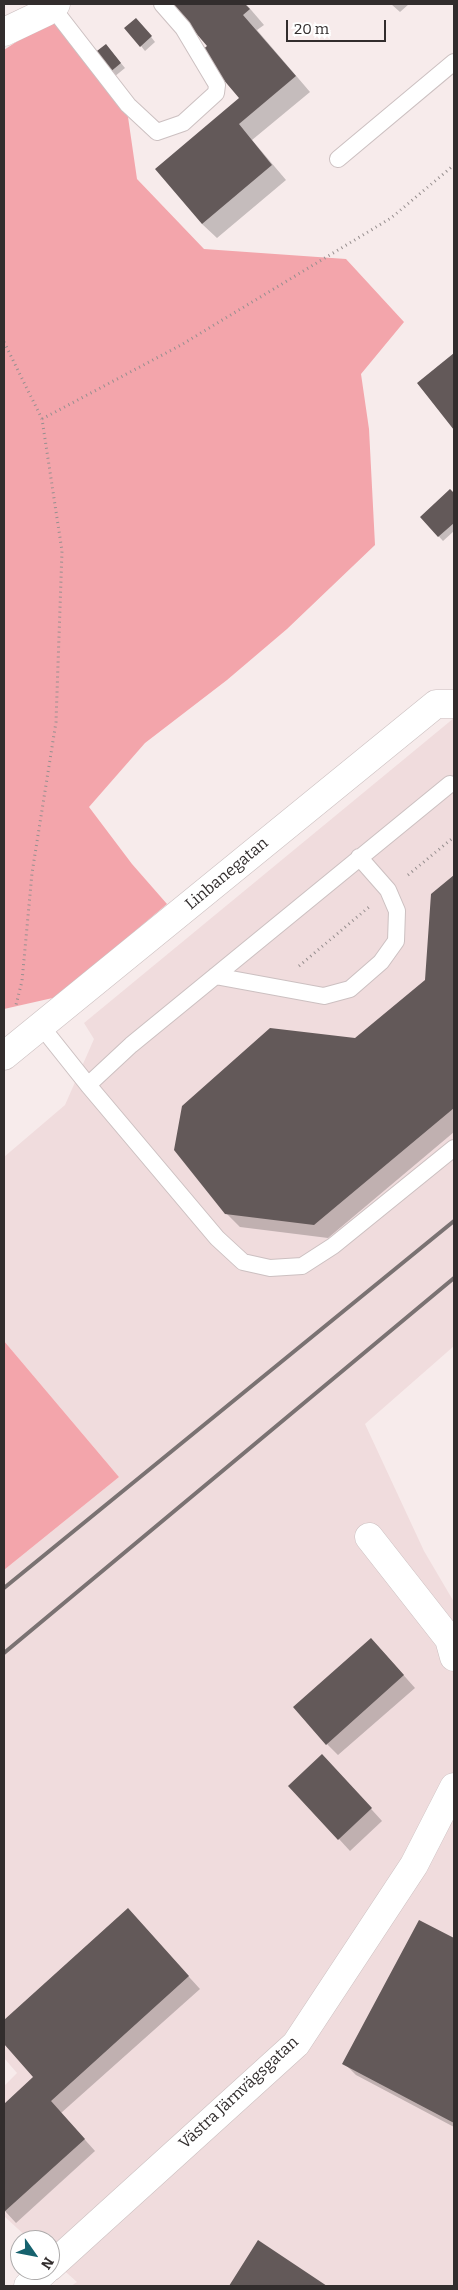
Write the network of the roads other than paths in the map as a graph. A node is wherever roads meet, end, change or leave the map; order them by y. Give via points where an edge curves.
1 (162, 4) edge
2 (54, 5) edge
3 (4, 32) edge
4 (454, 62) edge
5 (338, 159) dead end
6 (448, 699) edge
7 (450, 784) dead end
8 (359, 857) junction
9 (215, 976) junction
10 (41, 1026) junction
11 (4, 1056) edge
12 (88, 1085) junction
13 (454, 1148) edge
14 (370, 1537) dead end
15 (454, 1657) edge
16 (454, 1787) edge
17 (60, 2257) edge

1 - 2 lane via 183,28 217,85 216,93 183,123 157,132 128,105
2 - 3 street
4 - 5 lane
6 - 10 street, Linbanegatan
7 - 8 lane
8 - 9 lane
8 - 9 lane via 388,890 397,910 396,941 381,962 350,989 324,996
9 - 12 lane
10 - 11 street, Linbanegatan
10 - 12 lane
12 - 13 lane via 217,1238 243,1262 270,1268 302,1266 333,1246
14 - 15 street via 449,1639
16 - 17 street, Västra Järnvägsgatan via 414,1865 296,2044

